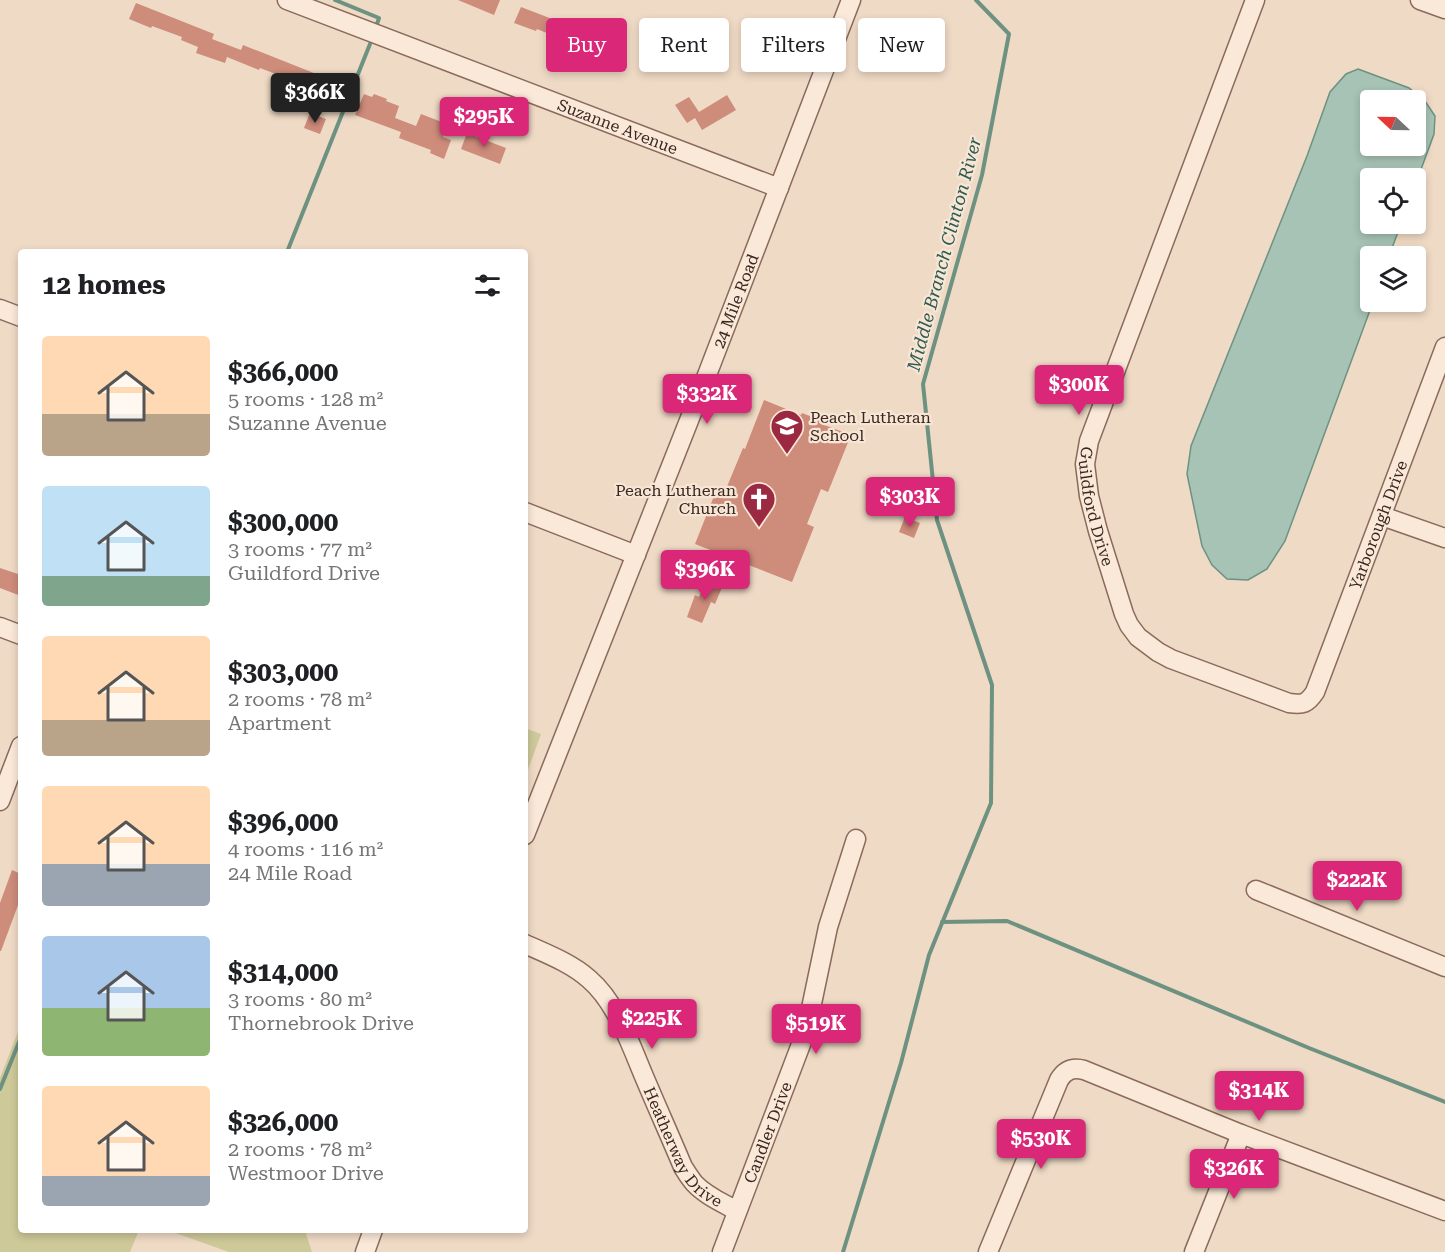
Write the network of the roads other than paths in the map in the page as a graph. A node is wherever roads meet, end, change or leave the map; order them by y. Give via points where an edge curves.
1 (287, 0) edge
2 (851, 0) edge
3 (1256, 0) edge
4 (1420, 0) edge
5 (1445, 9) edge
6 (779, 188) junction
7 (0, 309) edge
8 (18, 316) edge
9 (1445, 347) edge
10 (528, 513) edge
11 (1382, 516) junction
12 (1445, 538) edge
13 (636, 555) junction
14 (0, 627) edge
15 (18, 634) edge
16 (1306, 702) joint
17 (18, 754) edge
18 (0, 801) edge
19 (528, 827) edge
20 (856, 839) dead end
21 (1256, 890) dead end
22 (528, 945) edge
23 (1445, 967) edge
24 (1241, 1134) junction
25 (737, 1211) junction
26 (1445, 1211) edge
27 (372, 1233) edge
28 (365, 1252) edge
29 (722, 1252) edge
30 (988, 1252) edge
31 (1194, 1252) edge

1 - 6 street, Suzanne Avenue
2 - 6 street, 24 Mile Road
3 - 16 street, Guildford Drive via 1089,441 1085,474 1124,614 1138,638 1171,659 1289,703
4 - 5 street
6 - 13 street, 24 Mile Road
7 - 8 street
9 - 11 street, Yarborough Drive
10 - 13 street
11 - 12 street
11 - 16 street, Yarborough Drive via 1315,692
13 - 19 street, 24 Mile Road
14 - 15 street
17 - 18 street
20 - 25 street, Candler Drive via 828,927 803,1039
21 - 23 street
22 - 25 street, Heatherway Drive via 576,970 598,988 624,1030 683,1167 701,1189
24 - 26 street
24 - 30 street via 1084,1070 1069,1069 1059,1080
24 - 31 street
25 - 29 street, Candler Drive
27 - 28 street

